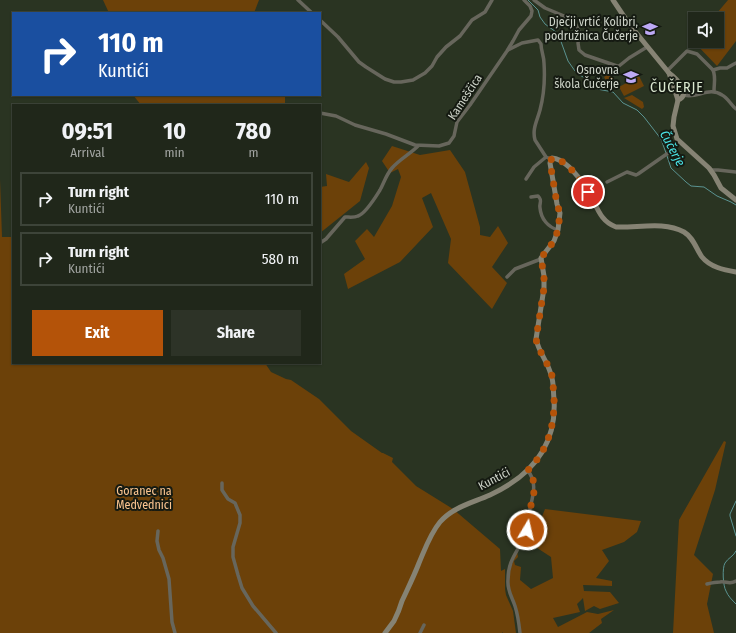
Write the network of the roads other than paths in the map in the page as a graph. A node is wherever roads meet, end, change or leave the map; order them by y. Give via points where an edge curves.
1 (298, 0) edge
2 (492, 0) edge
3 (524, 0) edge
4 (534, 0) edge
5 (614, 0) edge
6 (311, 12) edge
7 (321, 21) edge
8 (647, 47) junction
9 (507, 51) junction
10 (736, 63) edge
11 (713, 70) junction
12 (668, 72) junction
13 (714, 91) junction
14 (684, 95) junction
15 (678, 100) junction
16 (736, 109) edge
17 (321, 113) edge
18 (679, 142) junction
19 (418, 146) junction
20 (548, 158) junction
21 (711, 170) junction
22 (736, 172) edge
23 (526, 179) dead end
24 (607, 182) dead end
25 (531, 197) dead end
26 (736, 200) edge
27 (558, 230) junction
28 (321, 242) edge
29 (541, 259) junction
30 (736, 272) edge
31 (507, 277) dead end
32 (528, 470) junction
33 (222, 483) dead end
34 (158, 531) dead end
35 (736, 581) edge
36 (707, 584) dead end
37 (424, 625) dead end
38 (175, 633) edge
39 (276, 633) edge
40 (385, 633) edge
41 (420, 633) edge
42 (520, 633) edge

1 - 6 street
2 - 7 street via 485,12 472,20 425,73 414,80 401,82 385,79 366,67
3 - 9 street, Kameščica via 532,10 531,16
4 - 8 street via 575,23 580,33 579,50 585,55 619,66
5 - 8 street
8 - 12 street
9 - 19 street, Kameščica via 457,122 454,136 449,143 439,146
9 - 20 street via 535,40 542,44 544,92 534,127 534,140
10 - 11 street via 728,68
11 - 12 street via 697,54 687,51
11 - 13 street
12 - 14 street via 683,90
12 - 15 street
13 - 14 street
13 - 16 street via 722,94
14 - 15 street
15 - 18 street via 673,126
17 - 19 street, Kameščica via 336,116
18 - 21 street
18 - 24 street via 667,154 638,174 627,172
19 - 28 street via 391,169 381,189 360,216 345,218
20 - 23 street via 534,167
20 - 27 street via 560,213
20 - 30 street via 555,158 569,166 601,216 610,225 663,227 685,232 708,262 716,267
21 - 22 street
21 - 26 street via 721,188
25 - 27 street via 540,198 543,218 550,227
27 - 29 street via 554,241
29 - 31 street via 515,269
29 - 32 street, Kuntići via 544,288 536,339 552,375 554,406 550,436 538,459
32 - 40 street, Kuntići via 490,495 461,506 441,521 434,530 394,620
32 - 42 street via 533,478 534,492 527,530 510,563 508,580
33 - 39 street via 222,490 228,499 235,503 240,516 233,551 242,588 253,606
34 - 38 street via 159,550 169,579
35 - 36 street
37 - 41 street

